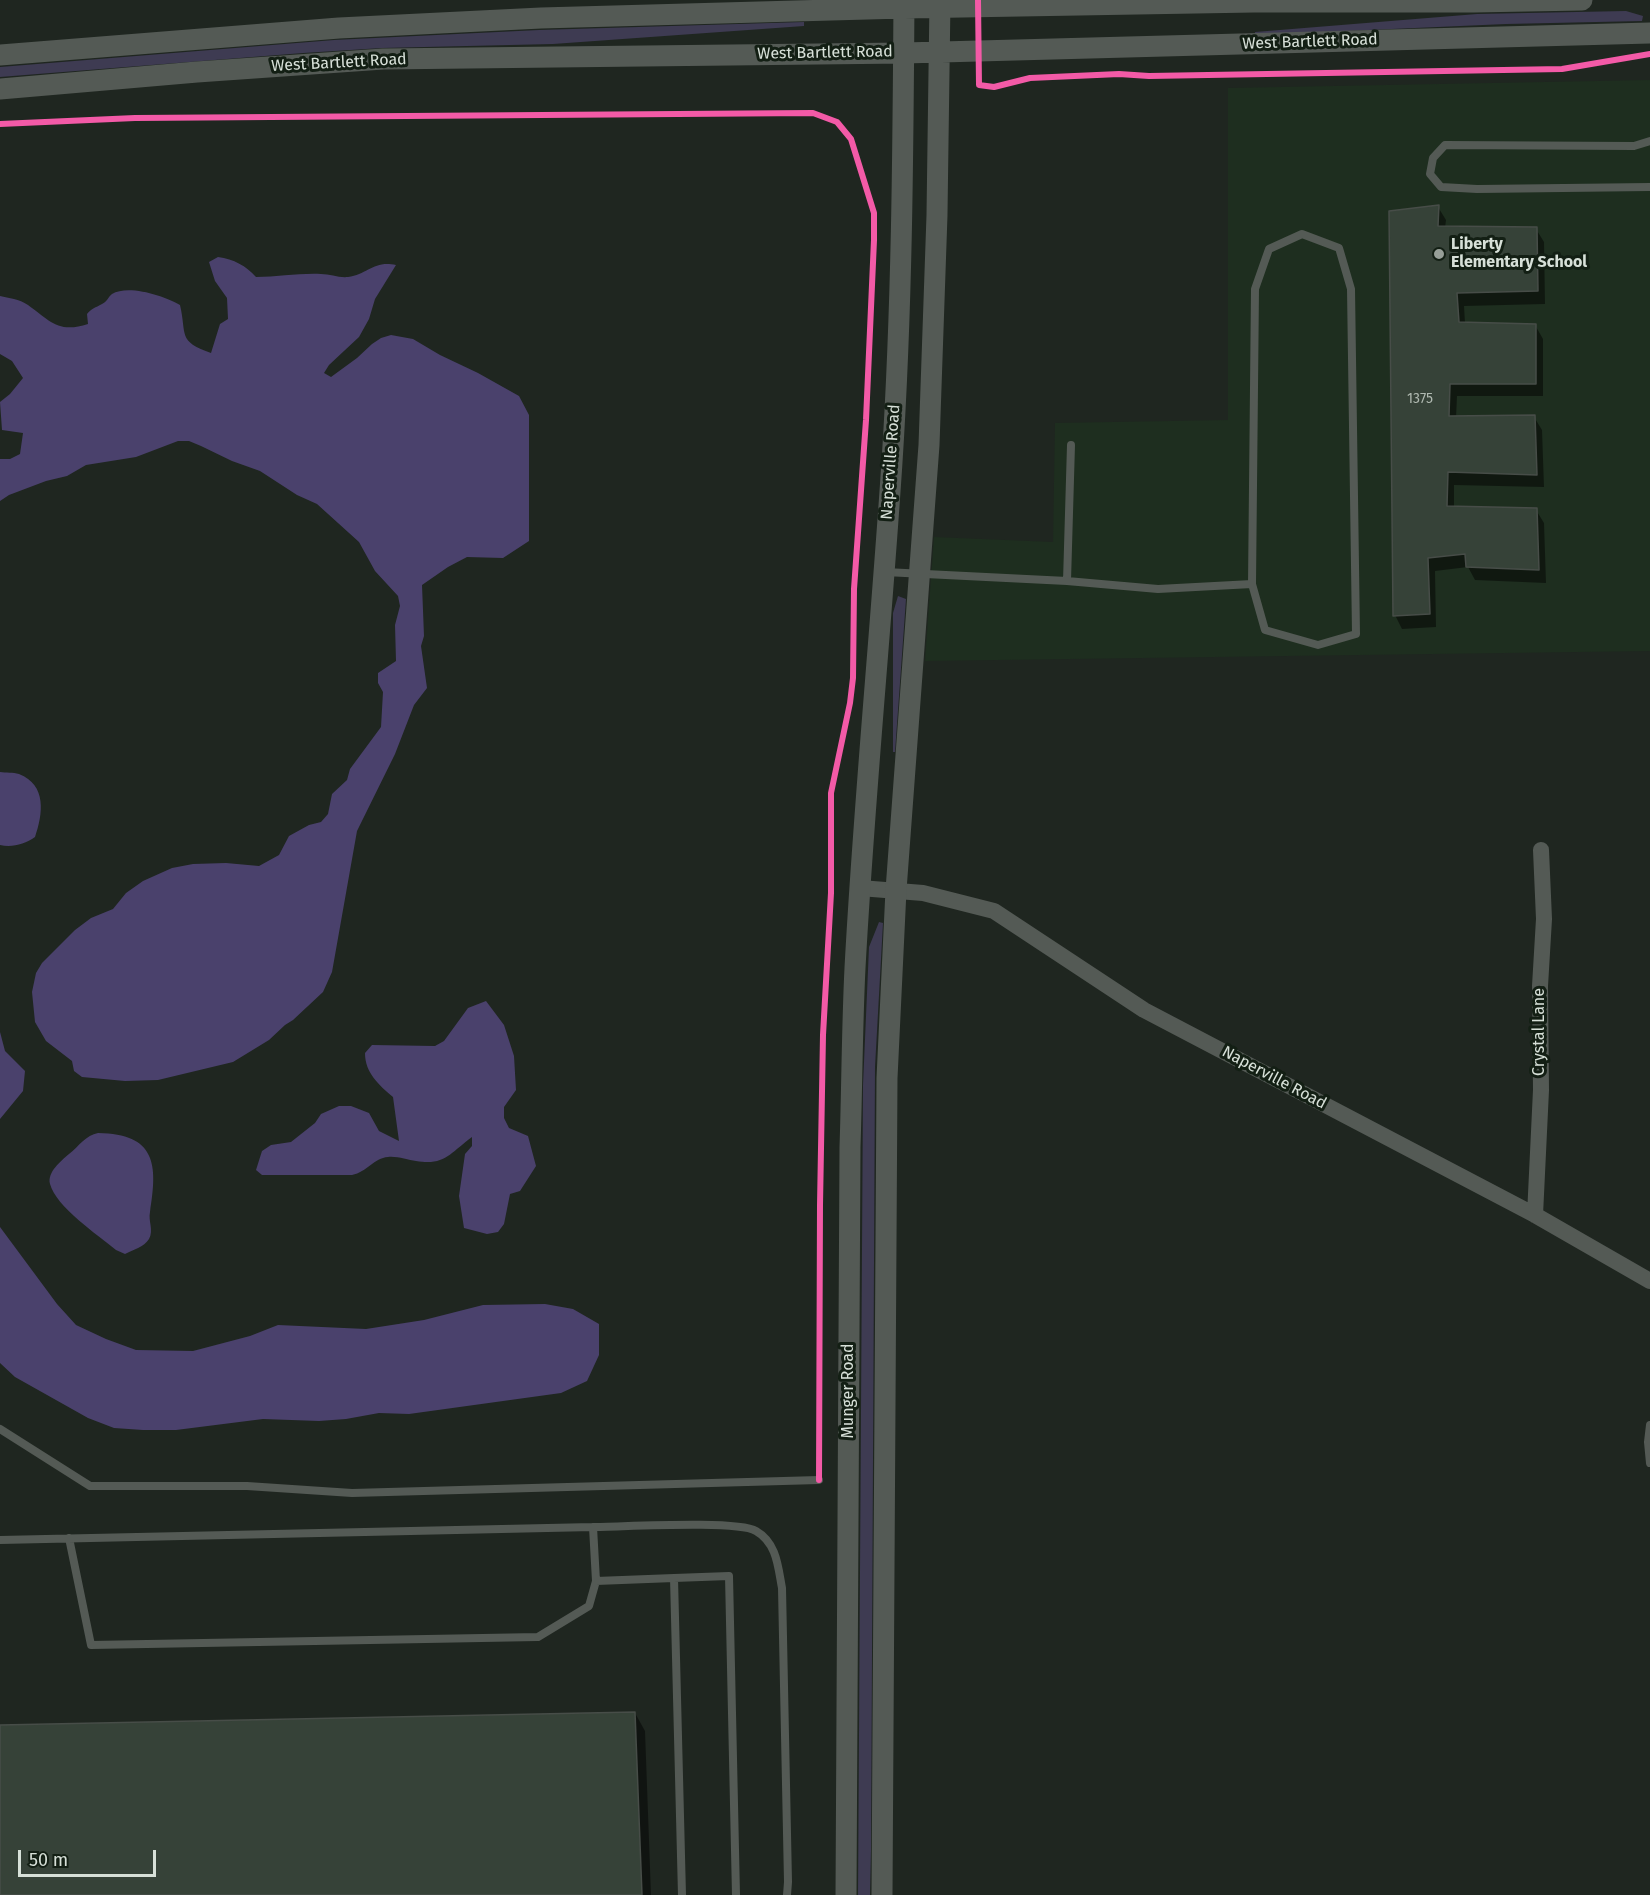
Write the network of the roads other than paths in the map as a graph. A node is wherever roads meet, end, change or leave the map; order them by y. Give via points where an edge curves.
1 (1581, 0) edge
2 (904, 4) edge
3 (939, 4) edge
4 (1650, 33) edge
5 (939, 52) junction
6 (904, 53) junction
7 (0, 55) edge
8 (0, 88) edge
9 (1650, 141) edge
10 (1650, 187) edge
11 (1071, 445) dead end
12 (884, 572) junction
13 (920, 575) junction
14 (1067, 581) junction
15 (1252, 584) junction
16 (1541, 850) dead end
17 (860, 888) junction
18 (896, 890) junction
19 (1535, 1215) junction
20 (1650, 1281) edge
21 (1650, 1425) edge
22 (0, 1430) edge
23 (1650, 1463) edge
24 (819, 1480) dead end
25 (593, 1527) junction
26 (69, 1538) junction
27 (0, 1540) edge
28 (674, 1578) junction
29 (597, 1581) junction
30 (682, 1895) edge
31 (736, 1895) edge
32 (787, 1895) edge
33 (846, 1895) edge
34 (882, 1895) edge

1 - 3 street, West Bartlett Road
2 - 3 street, West Bartlett Road
2 - 6 street, Naperville Road
2 - 7 street, West Bartlett Road via 339,28
3 - 5 street
4 - 5 street, West Bartlett Road
5 - 6 street, West Bartlett Road
5 - 13 street via 935,293
6 - 8 street, West Bartlett Road via 383,59
6 - 12 street, Naperville Road via 903,228
9 - 10 lane via 1634,146 1445,145 1433,158 1430,174 1441,187
11 - 14 lane
12 - 13 lane
12 - 17 street, Naperville Road
13 - 14 lane
13 - 18 street
14 - 15 lane via 1158,589
15 - 15 lane via 1255,289 1269,249 1302,234 1339,248 1351,289 1356,634 1318,645 1264,630
16 - 19 street, Crystal Lane via 1544,919
17 - 18 street, Naperville Road
17 - 33 street, Munger Road via 850,1147
18 - 19 street, Naperville Road via 993,911 1144,1010
18 - 34 street via 887,1078
19 - 20 street, Naperville Road
21 - 23 lane
22 - 24 lane via 90,1486 247,1486 352,1493
25 - 26 lane
25 - 29 lane
25 - 32 lane via 728,1526 756,1530 775,1550 782,1588
26 - 27 lane
26 - 29 lane via 91,1645 538,1637 589,1606
28 - 29 lane
28 - 30 lane
28 - 31 lane via 729,1576

